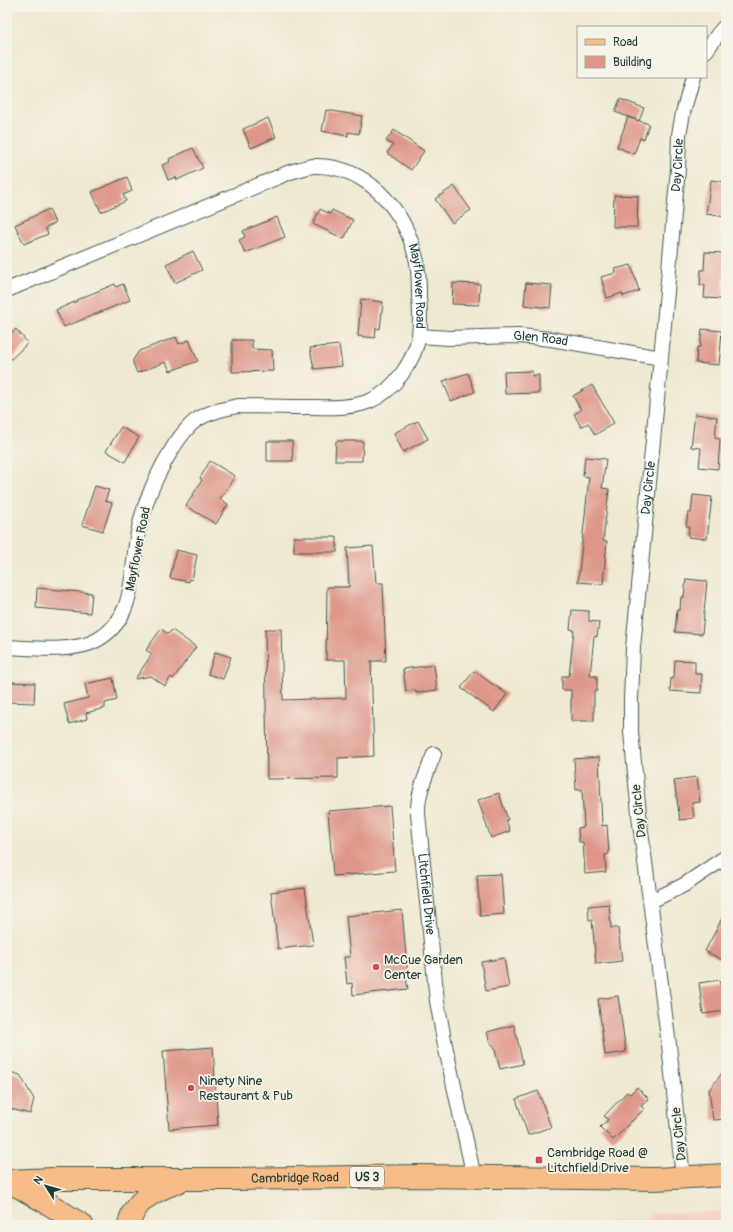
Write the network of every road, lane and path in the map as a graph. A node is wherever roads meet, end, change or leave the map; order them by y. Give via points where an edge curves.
1 (726, 25) edge
2 (707, 50) edge
3 (693, 78) edge
4 (7, 290) edge
5 (419, 336) junction
6 (661, 358) junction
7 (7, 647) edge
8 (434, 754) dead end
9 (726, 857) edge
10 (651, 900) junction
11 (726, 1175) edge
12 (474, 1177) junction
13 (683, 1178) junction
14 (184, 1179) junction
15 (8, 1180) edge
16 (82, 1225) edge
17 (129, 1225) edge

1 - 2 street
3 - 6 street, Day Circle via 679,135
4 - 5 street, Mayflower Road via 290,172 313,166 323,167 352,174 370,183 384,196 400,219 411,241 417,266
5 - 6 street, Glen Road via 520,336
5 - 7 street, Mayflower Road via 410,360 397,380 386,392 369,401 327,407 238,406 213,412 195,422 183,433 170,453 151,492 139,528 127,604 119,622 96,641 77,647
6 - 10 street, Day Circle via 630,700 640,824
8 - 12 street, Litchfield Drive via 420,793 418,814 437,1001 444,1045
9 - 10 street via 684,885
10 - 13 street, Day Circle
11 - 13 main road, Cambridge Road / US 3
12 - 13 main road, Cambridge Road / US 3
12 - 14 main road, Cambridge Road / US 3
14 - 15 main road, Cambridge Road / US 3
14 - 17 main road via 146,1197 138,1205
15 - 16 main road

